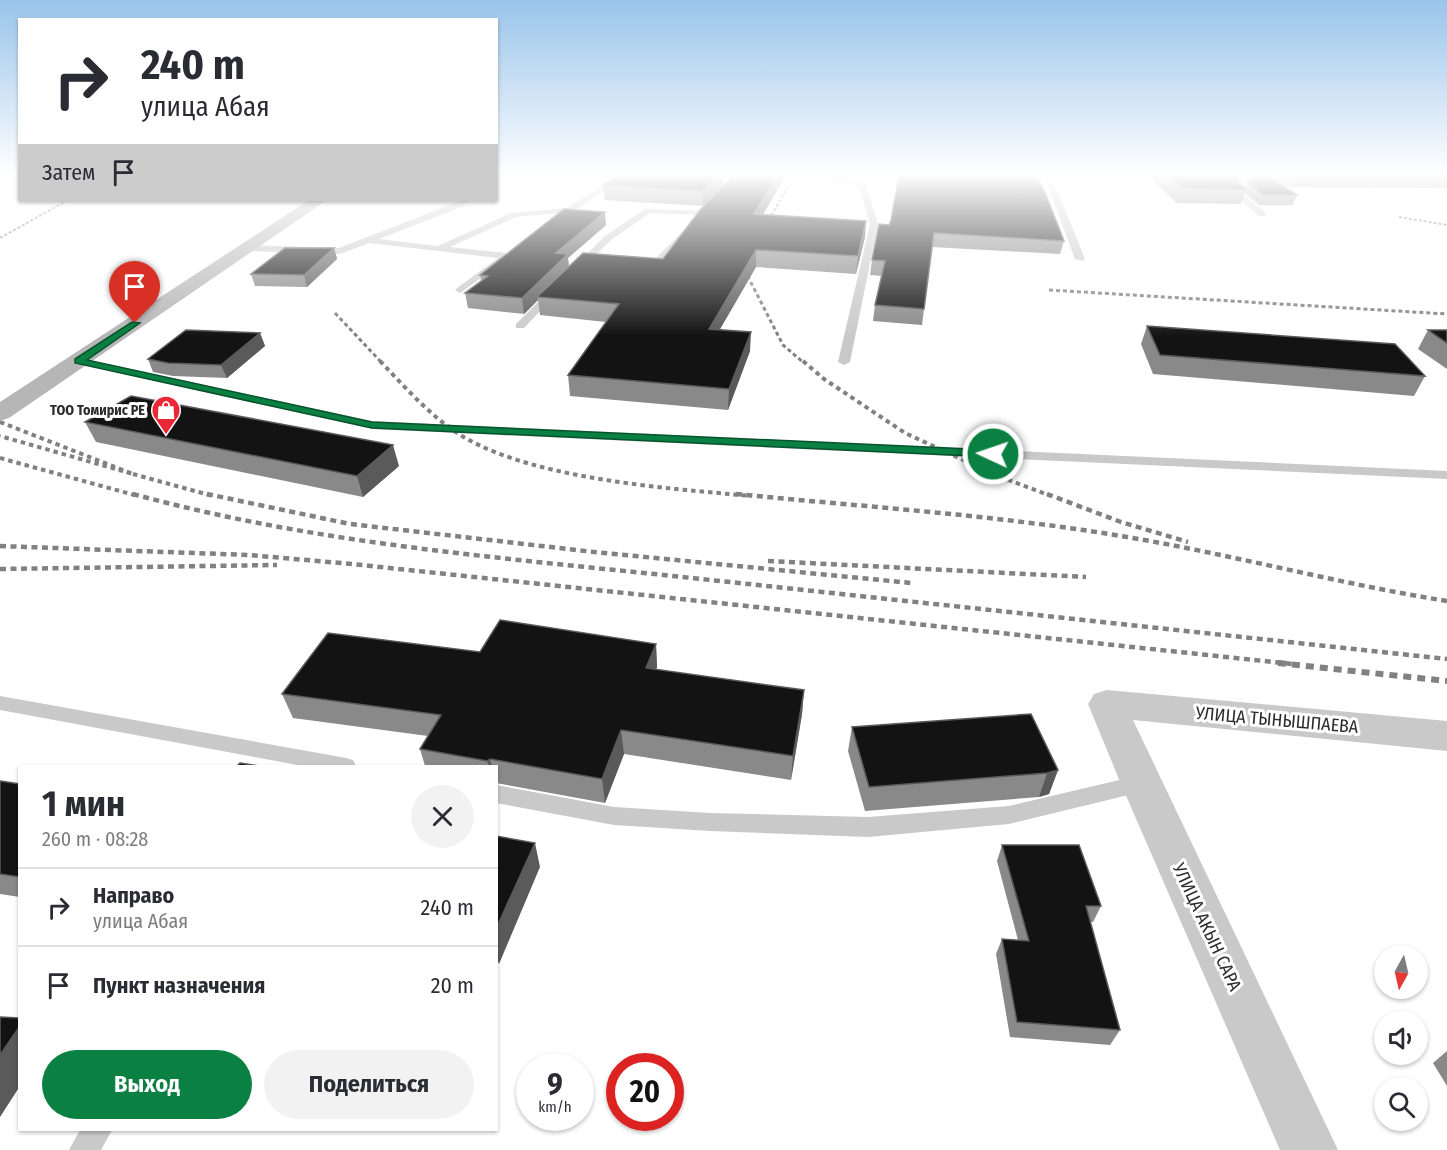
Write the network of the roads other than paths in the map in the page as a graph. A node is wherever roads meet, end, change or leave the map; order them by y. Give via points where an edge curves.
1 (277, 229) edge
2 (397, 229) edge
3 (485, 229) edge
4 (622, 229) edge
5 (690, 229) edge
6 (873, 229) edge
7 (1068, 229) edge
8 (368, 240) junction
9 (249, 248) junction
10 (440, 248) junction
11 (1080, 259) dead end
12 (657, 262) edge
13 (568, 278) edge
14 (560, 286) edge
15 (460, 290) dead end
16 (519, 326) dead end
17 (78, 361) junction
18 (844, 362) dead end
19 (0, 413) edge
20 (1447, 475) edge
21 (0, 703) edge
22 (1107, 704) joint
23 (1447, 736) edge
24 (341, 765) edge
25 (1141, 784) junction
26 (498, 794) edge
27 (96, 1131) edge
28 (84, 1150) edge
29 (1309, 1150) edge

1 - 9 street
2 - 8 lane
3 - 10 lane
4 - 13 lane
5 - 12 lane
6 - 18 lane
7 - 11 lane
8 - 9 lane via 340,251
8 - 10 lane
9 - 17 street
10 - 15 lane via 506,256
14 - 16 lane
17 - 19 street
17 - 20 lane via 372,425
21 - 24 lane
22 - 23 street, УЛИЦА ТЫНЫШПАЕВА
22 - 25 street, УЛИЦА АКЫН САРА
25 - 26 lane via 1009,815 868,827 614,816
25 - 29 street, УЛИЦА АКЫН САРА
27 - 28 lane

